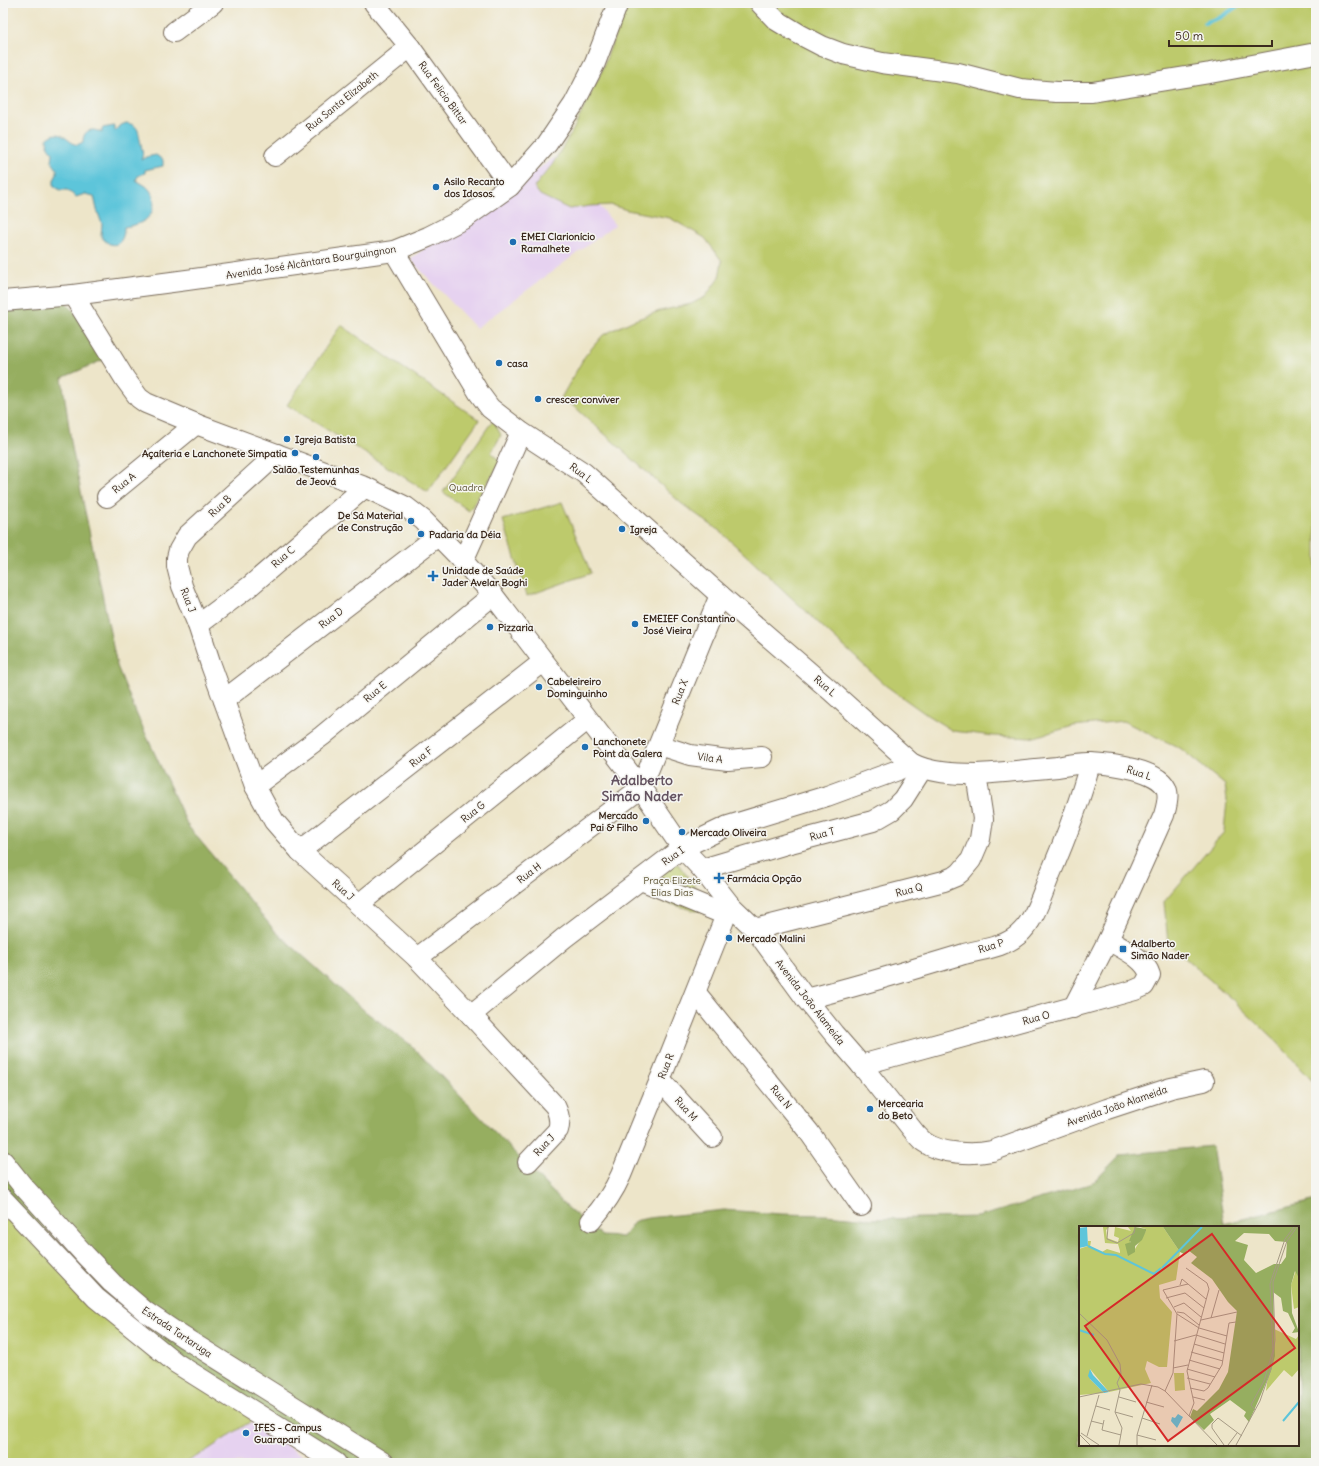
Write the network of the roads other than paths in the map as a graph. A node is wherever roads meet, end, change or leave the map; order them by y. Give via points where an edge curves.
1 (213, 3) edge
2 (374, 3) edge
3 (618, 3) edge
4 (760, 3) edge
5 (174, 32) dead end
6 (410, 47) junction
7 (1316, 53) edge
8 (275, 156) dead end
9 (510, 186) junction
10 (394, 251) junction
11 (73, 295) junction
12 (3, 301) edge
13 (196, 424) junction
14 (521, 432) junction
15 (276, 454) junction
16 (365, 487) junction
17 (107, 496) dead end
18 (439, 535) junction
19 (463, 561) junction
20 (177, 566) joint
21 (493, 595) junction
22 (720, 595) junction
23 (198, 625) junction
24 (543, 662) junction
25 (224, 700) junction
26 (587, 720) junction
27 (659, 745) junction
28 (762, 757) dead end
29 (1090, 763) junction
30 (916, 766) junction
31 (976, 774) junction
32 (255, 786) junction
33 (641, 788) junction
34 (682, 848) junction
35 (300, 851) junction
36 (702, 869) junction
37 (641, 880) junction
38 (359, 904) junction
39 (728, 910) junction
40 (755, 929) junction
41 (1108, 940) junction
42 (417, 958) junction
43 (696, 993) junction
44 (806, 999) junction
45 (1073, 1008) junction
46 (471, 1015) junction
47 (862, 1065) junction
48 (660, 1080) junction
49 (1204, 1081) dead end
50 (712, 1137) dead end
51 (3, 1161) edge
52 (528, 1162) dead end
53 (3, 1200) edge
54 (861, 1206) dead end
55 (591, 1221) dead end
56 (336, 1463) edge
57 (384, 1463) edge

1 - 5 street
2 - 6 street, Rua Felicio Bittar
3 - 9 street, Avenida José Alcântara Bourguingnon via 595,63 574,104 548,144
4 - 7 street via 776,20 822,46 843,54 882,63 958,73 1020,89 1092,92 1210,74
6 - 8 street, Rua Santa Elizabeth
6 - 9 street, Rua Felicio Bittar
9 - 10 street, Avenida José Alcântara Bourguingnon via 465,218
10 - 11 street, Avenida José Alcântara Bourguingnon
10 - 14 street, Rua L via 479,393 490,408
11 - 12 street, Avenida José Alcântara Bourguingnon
11 - 13 street, Avenida João Alameida via 139,398 149,405
13 - 15 street, Avenida João Alameida
13 - 17 street, Rua A
14 - 19 street
14 - 22 street, Rua L via 584,474
15 - 16 street, Avenida João Alameida
15 - 20 street, Rua B via 187,536 179,550
16 - 18 street, Avenida João Alameida via 406,507
16 - 23 street, Rua C via 250,586
18 - 19 street, Avenida João Alameida
18 - 25 street, Rua D
19 - 21 street, Avenida João Alameida
20 - 23 street, Rua J
21 - 24 street, Avenida João Alameida
21 - 32 street, Rua E via 322,736
22 - 27 street, Rua X
22 - 30 street, Rua L
23 - 25 street, Rua J
24 - 26 street, Avenida João Alameida
24 - 35 street, Rua F
25 - 32 street, Rua J
26 - 33 street, Avenida João Alameida
26 - 38 street, Rua G
27 - 28 street, Vila A via 690,755 728,760
27 - 33 street, Rua X
29 - 31 street, Rua L
29 - 41 street, Rua L via 1132,768 1153,776 1167,791 1164,815
29 - 44 street, Rua P via 1084,788 1042,896 1030,921 1017,936 998,946
30 - 31 street, Rua L via 940,772
30 - 34 street, Rua I via 728,826
30 - 36 street, Rua T via 903,799 892,810 873,821
31 - 40 street, Rua Q via 983,819 980,839 971,860 956,876
32 - 35 street, Rua J via 274,820
33 - 34 street, Avenida João Alameida
33 - 42 street, Rua H
34 - 36 street, Avenida João Alameida
34 - 37 street, Rua I
35 - 38 street, Rua J
36 - 39 street, Avenida João Alameida
37 - 39 street
37 - 46 street, Rua I via 564,938
38 - 42 street, Rua J
39 - 40 street, Avenida João Alameida
39 - 43 street, Rua R
40 - 44 street, Avenida João Alameida
41 - 45 street, Rua L
41 - 45 street, Rua O via 1139,959 1150,975 1148,980 1144,986 1135,990
42 - 46 street, Rua J
43 - 48 street, Rua R
43 - 54 street, Rua N via 809,1132
44 - 47 street, Avenida João Alameida
45 - 47 street, Rua O
46 - 52 street, Rua J via 555,1106 558,1113 558,1130
47 - 49 street, Avenida João Alameida via 924,1142 933,1147 962,1154 992,1151 1114,1106
48 - 50 street, Rua M
48 - 55 street, Rua R via 614,1190
51 - 57 street, Estrada Tartaruga via 86,1256 146,1312
53 - 56 street, Estrada Tartaruga via 96,1298 176,1363

